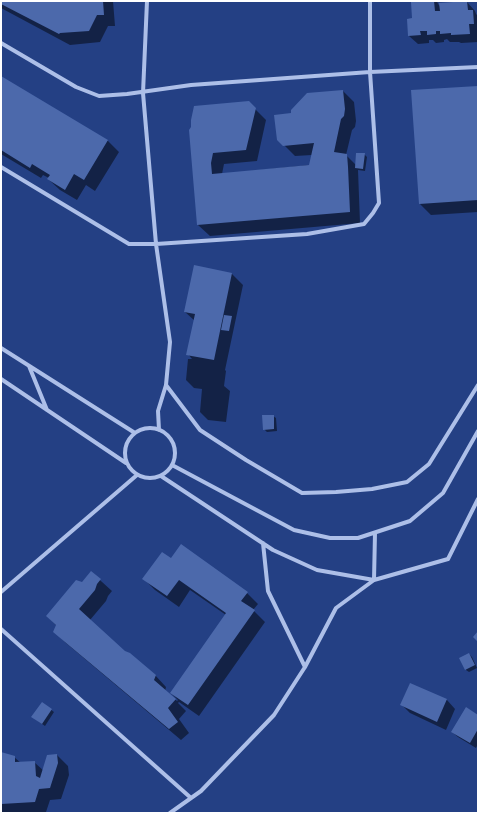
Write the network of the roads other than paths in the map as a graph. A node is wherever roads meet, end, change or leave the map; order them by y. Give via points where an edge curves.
1 (147, 1) edge
2 (370, 1) edge
3 (1, 43) edge
4 (478, 67) edge
5 (370, 72) junction
6 (143, 93) junction
7 (1, 167) edge
8 (156, 244) junction
9 (1, 348) edge
10 (29, 366) junction
11 (1, 379) edge
12 (166, 385) junction
13 (478, 385) edge
14 (48, 410) junction
15 (159, 430) junction
16 (478, 431) edge
17 (135, 433) junction
18 (126, 463) junction
19 (172, 465) junction
20 (137, 475) junction
21 (161, 476) junction
22 (478, 499) edge
23 (374, 533) junction
24 (263, 543) junction
25 (374, 580) junction
26 (1, 592) edge
27 (1, 629) edge
28 (305, 668) junction
29 (191, 798) junction
30 (170, 813) edge

1 - 6 street
2 - 5 street
3 - 6 street via 76,87 98,96
4 - 5 street
5 - 6 street via 191,86
5 - 8 street via 379,203 364,224 307,234
6 - 8 street
7 - 8 street via 129,244
8 - 12 street via 170,342
9 - 10 street
10 - 14 street
10 - 17 street
11 - 14 street
12 - 13 street via 200,430 302,493 372,489 406,482 429,464
12 - 15 street via 158,411
14 - 18 street
15 - 17 street via 151,428
15 - 19 street via 166,434 174,449
16 - 23 street via 443,493 410,521
17 - 18 street via 125,446
18 - 20 street
19 - 21 street
19 - 23 street via 294,530 330,538 358,538
20 - 21 street via 145,478
20 - 26 street
21 - 24 street
22 - 25 street via 448,559
23 - 25 street
24 - 25 street via 317,570
24 - 28 street via 268,591
25 - 28 street via 336,608
27 - 29 street
28 - 29 street via 274,715 202,791
29 - 30 street

